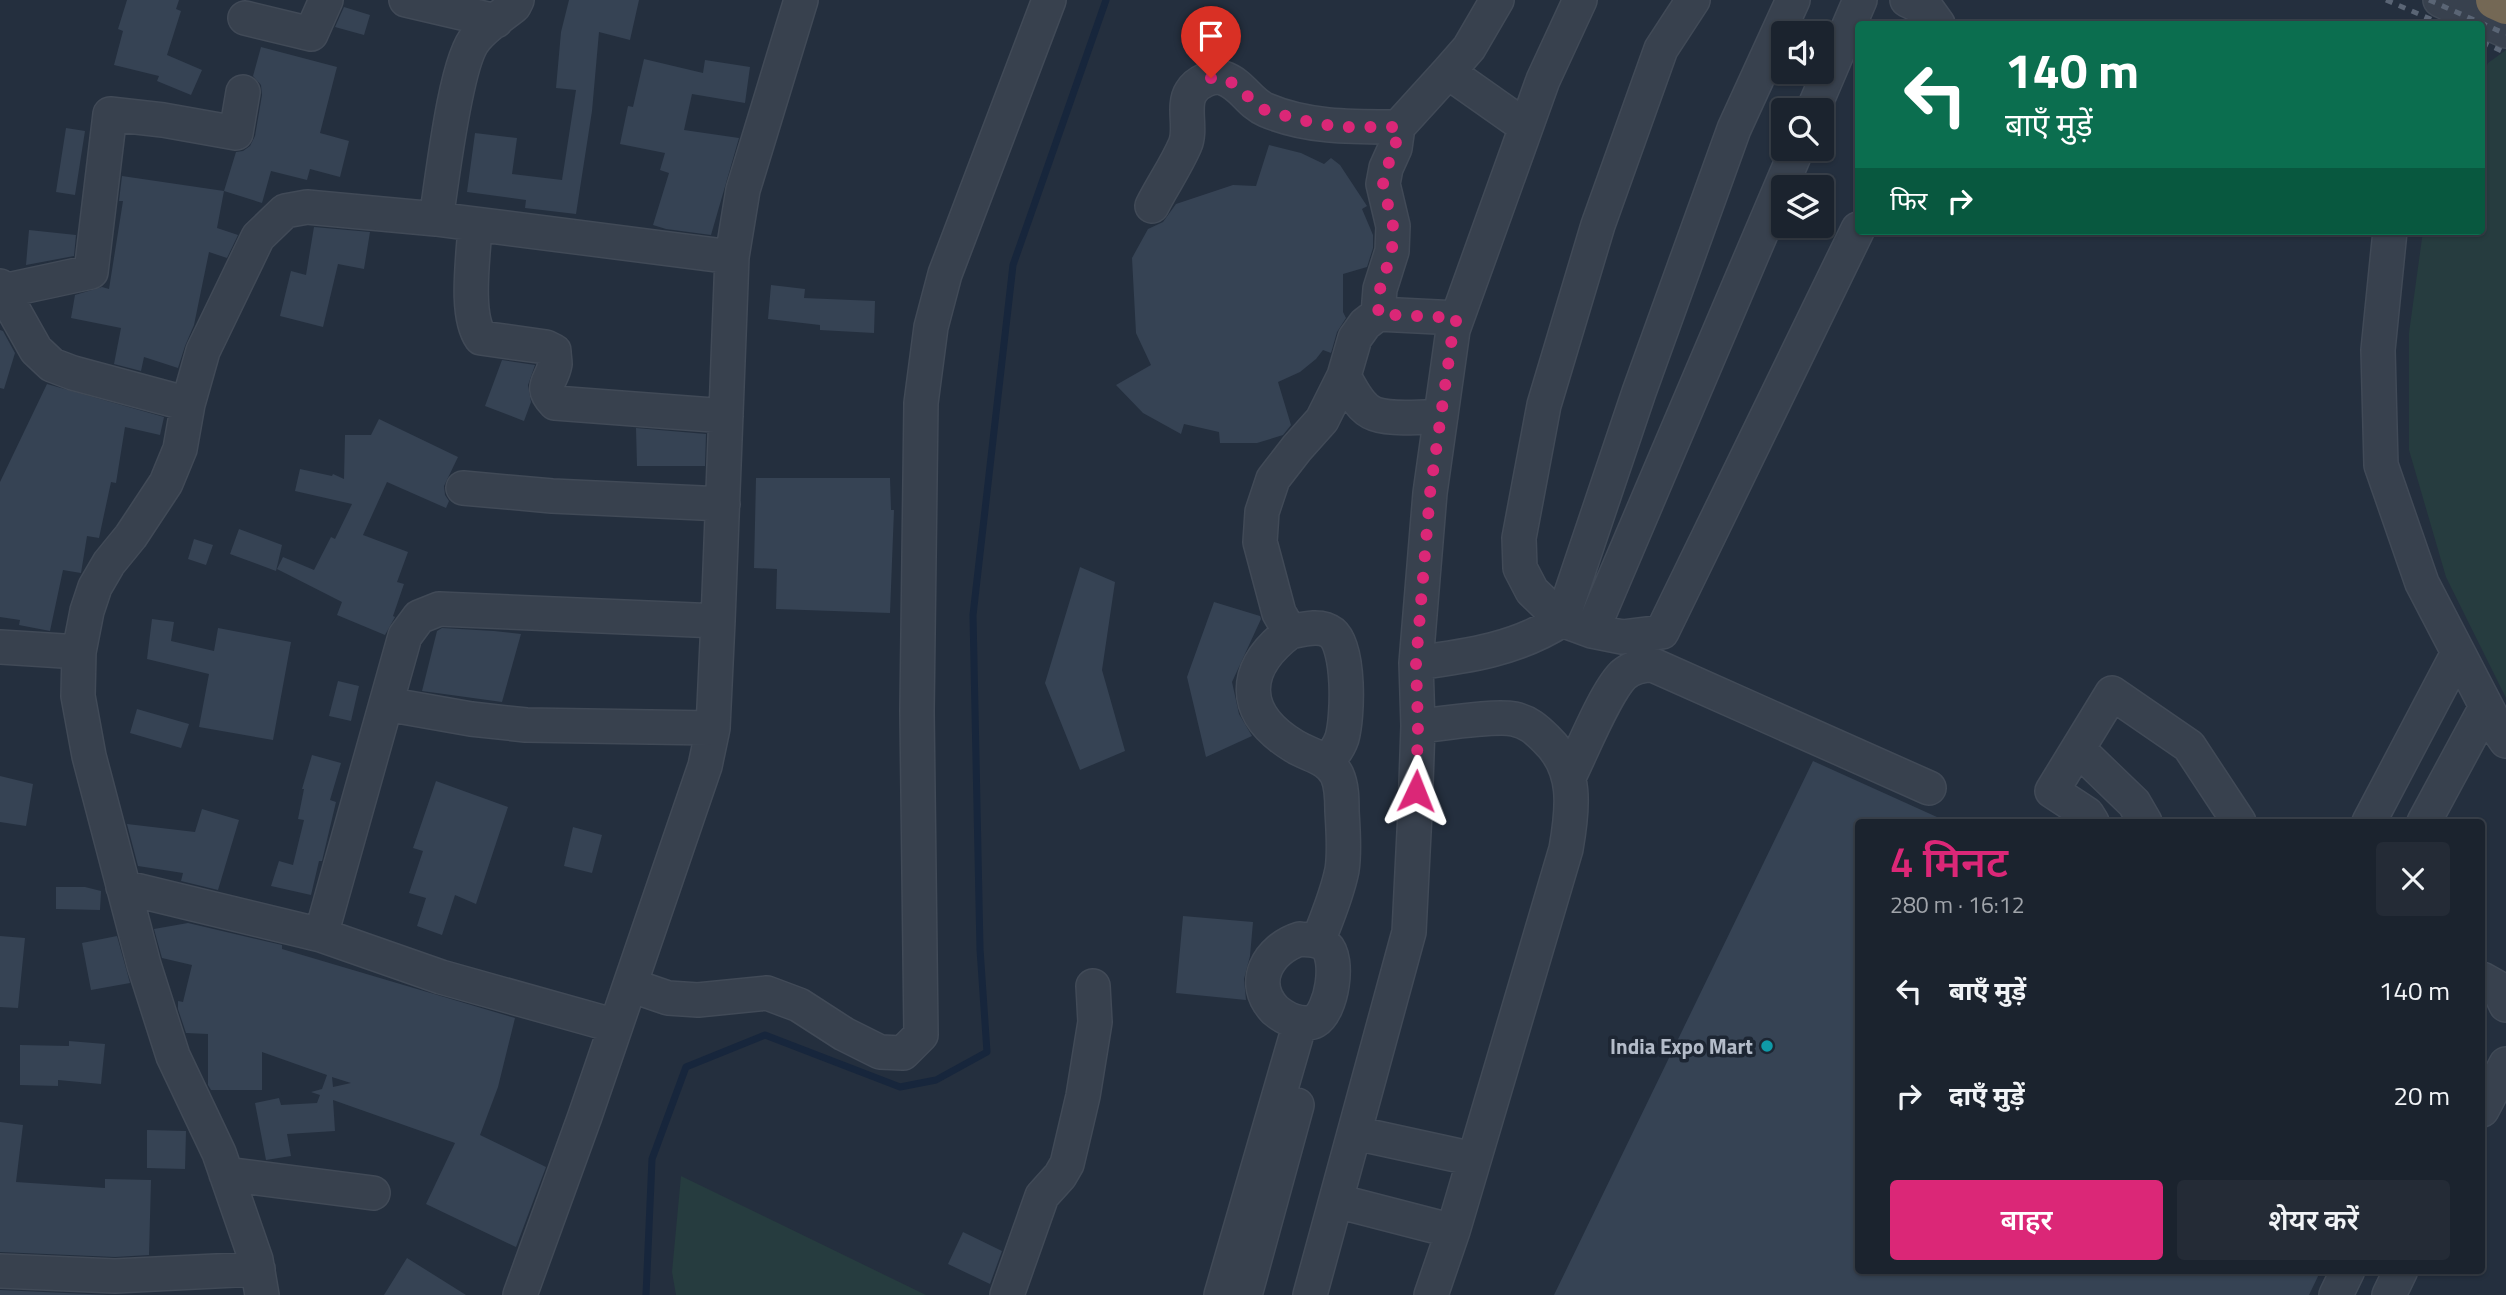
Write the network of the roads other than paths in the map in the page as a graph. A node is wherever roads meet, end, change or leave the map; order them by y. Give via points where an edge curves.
1 (326, 0) edge
2 (406, 0) edge
3 (801, 0) edge
4 (1049, 0) edge
5 (1497, 0) edge
6 (1580, 0) edge
7 (1693, 0) edge
8 (1793, 0) edge
9 (1860, 0) edge
10 (1907, 0) edge
11 (2424, 0) edge
12 (2440, 0) edge
13 (506, 10) edge
14 (245, 18) dead end
15 (2496, 20) edge
16 (1936, 21) edge
17 (2428, 21) edge
18 (1448, 72) junction
19 (243, 92) dead end
20 (1818, 98) edge
21 (1398, 127) junction
22 (1526, 127) junction
23 (1791, 161) edge
24 (1152, 206) dead end
25 (436, 219) junction
26 (475, 224) junction
27 (1855, 235) edge
28 (2390, 235) edge
29 (732, 257) junction
30 (1, 293) edge
31 (1378, 314) junction
32 (1457, 318) junction
33 (1344, 376) junction
34 (188, 404) junction
35 (726, 416) junction
36 (1441, 416) junction
37 (463, 488) dead end
38 (723, 504) junction
39 (718, 621) junction
40 (1577, 625) junction
41 (1290, 632) junction
42 (0, 647) edge
43 (79, 652) junction
44 (2458, 653) junction
45 (1416, 663) junction
46 (386, 704) junction
47 (2486, 707) junction
48 (1418, 726) junction
49 (713, 728) junction
50 (2506, 741) edge
51 (2078, 749) junction
52 (1327, 761) junction
53 (1569, 777) junction
54 (1929, 788) dead end
55 (2090, 819) edge
56 (2143, 819) edge
57 (2237, 819) edge
58 (2372, 819) edge
59 (2426, 819) edge
60 (123, 887) junction
61 (321, 935) junction
62 (1318, 941) junction
63 (2485, 981) edge
64 (630, 985) junction
65 (1093, 986) dead end
66 (2506, 1005) edge
67 (1307, 1023) junction
68 (616, 1026) junction
69 (1355, 1133) junction
70 (1474, 1159) junction
71 (226, 1174) junction
72 (373, 1193) dead end
73 (1337, 1201) junction
74 (1453, 1231) junction
75 (0, 1271) edge
76 (2346, 1274) edge
77 (2399, 1274) edge
78 (260, 1282) edge
79 (520, 1295) edge
80 (1007, 1295) edge
81 (1221, 1295) edge
82 (1245, 1295) edge
83 (1310, 1295) edge
84 (1431, 1295) edge
85 (2336, 1295) edge
86 (2389, 1295) edge

1 - 14 street via 311,34
2 - 13 street
3 - 29 street via 743,190
4 - 64 street via 945,274 931,327 922,403 917,710 921,1035 903,1054 880,1052 799,1005 767,993 698,1000 668,998
5 - 18 street via 1469,48
6 - 22 street
7 - 40 street via 1661,49 1620,159 1544,405 1519,538 1520,568 1532,591
8 - 40 street via 1734,129 1639,393
9 - 20 street
10 - 16 street via 1928,10
11 - 17 street
12 - 15 street
13 - 25 street via 474,39 464,61
18 - 21 street
18 - 22 street
19 - 30 street via 236,133 110,114 91,272
21 - 24 street via 1338,127 1301,120 1265,110 1238,86 1211,78 1189,94 1186,142
21 - 31 street via 1383,184 1393,226
22 - 32 street
23 - 40 street
25 - 26 street
25 - 34 street via 307,207 285,211 258,237 203,351
26 - 29 street
26 - 35 street via 474,327 481,338 554,351 555,364 547,384 555,403
27 - 40 street via 1662,632 1622,637
28 - 44 street via 2378,350 2381,465 2422,583
29 - 35 street
30 - 34 street via 36,350 52,365
31 - 32 street
31 - 33 street via 1355,338
32 - 36 street
33 - 36 street via 1360,402 1374,414
33 - 41 street via 1322,420 1273,480 1262,512 1260,542 1279,613
34 - 43 street via 180,449 166,483 95,587
35 - 38 street
36 - 45 street
37 - 38 street
38 - 39 street
39 - 46 street via 439,609 419,617 405,636
39 - 49 street
40 - 45 street via 1491,652
41 - 52 street via 1330,631 1344,653 1342,736
41 - 52 street via 1262,662 1254,678 1253,697 1273,731
42 - 43 street
43 - 60 street via 78,696 89,756
44 - 47 street
44 - 58 street
45 - 48 street
46 - 49 street via 526,725
46 - 61 street
47 - 50 street
47 - 59 street
48 - 53 street via 1512,719 1531,725 1560,752
48 - 69 street via 1409,932
49 - 64 street via 705,766
51 - 55 street via 2052,791
51 - 56 street via 2134,803
51 - 57 street via 2112,693 2189,746
52 - 62 street via 1342,792 1342,868
53 - 54 street via 1624,674 1640,665 1653,665
53 - 70 street via 1566,849
60 - 61 street
60 - 71 street via 173,1056
61 - 68 street via 441,977
62 - 67 street via 1327,946 1334,972 1322,1015
62 - 67 street via 1287,943 1276,950 1264,974 1268,1000 1276,1011
63 - 66 street via 2498,988
64 - 68 street
65 - 80 street via 1095,1022 1068,1164 1042,1196
67 - 81 street
67 - 82 street via 1294,1119
68 - 79 street
69 - 70 street
69 - 73 street
70 - 74 street
71 - 72 street
71 - 78 street
73 - 74 street
73 - 83 street
74 - 84 street
75 - 78 street
76 - 85 street
77 - 86 street

